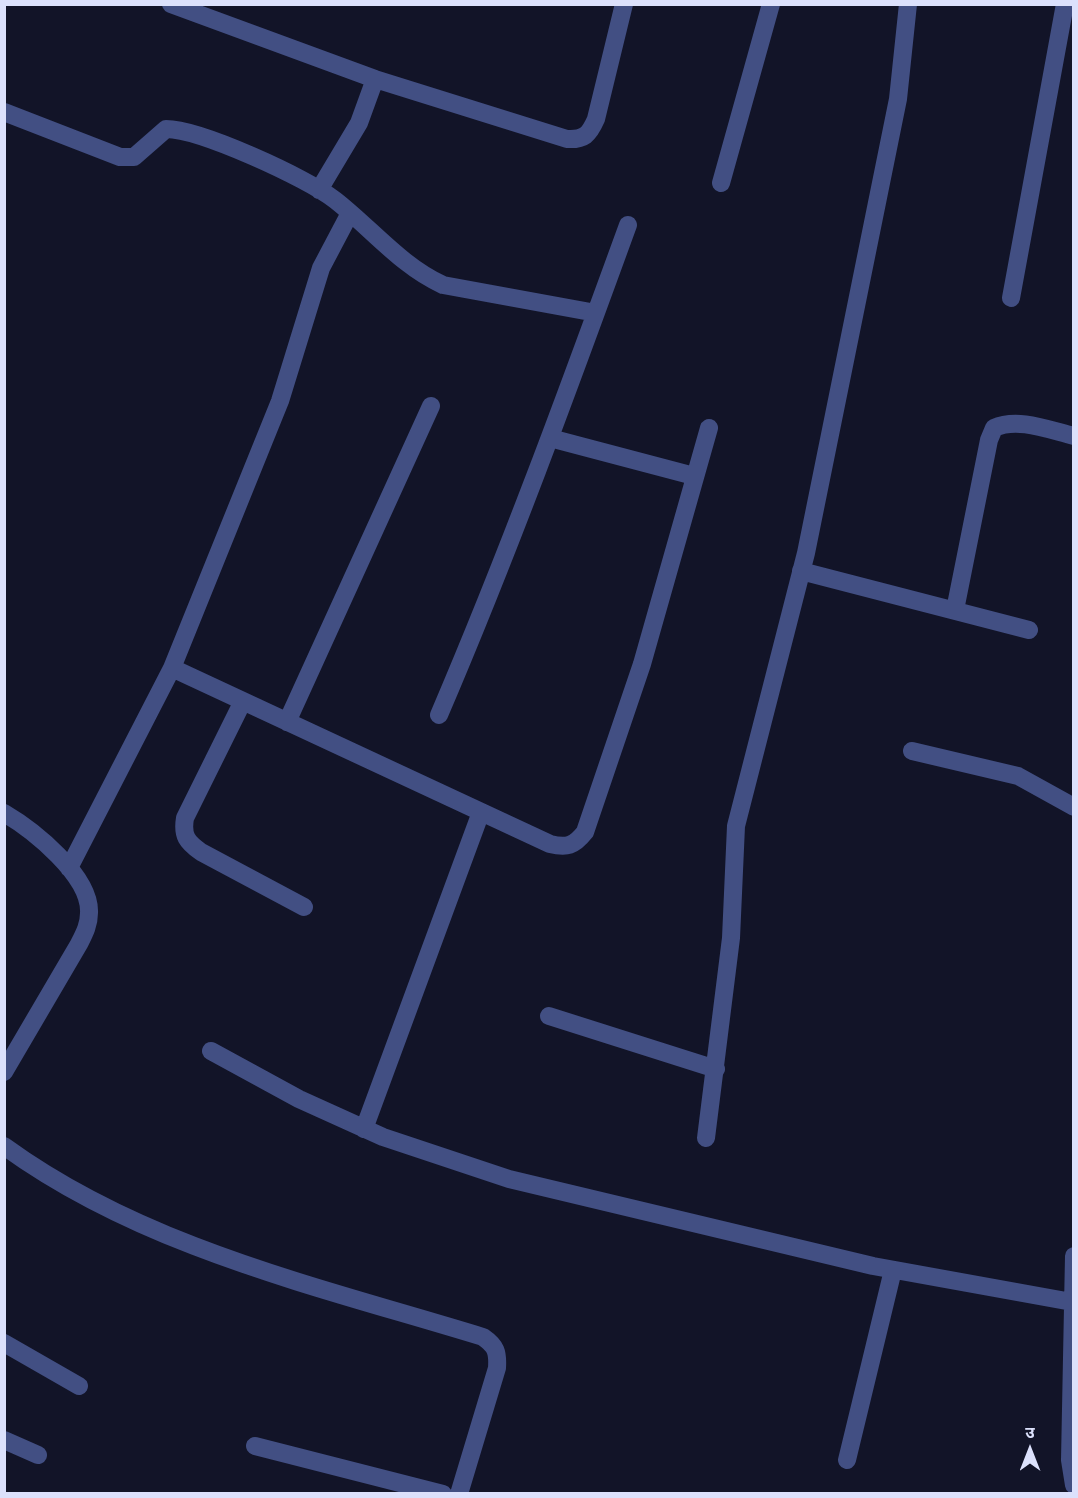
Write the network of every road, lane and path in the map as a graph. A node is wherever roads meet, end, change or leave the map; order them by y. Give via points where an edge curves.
1 (171, 4) edge
2 (624, 4) edge
3 (771, 4) edge
4 (908, 4) edge
5 (1065, 4) edge
6 (375, 78) junction
7 (4, 112) edge
8 (721, 183) dead end
9 (319, 190) junction
10 (350, 213) junction
11 (628, 225) dead end
12 (1011, 298) dead end
13 (596, 313) junction
14 (431, 406) dead end
15 (709, 428) dead end
16 (1074, 436) edge
17 (550, 438) junction
18 (694, 476) junction
19 (801, 571) junction
20 (955, 610) junction
21 (1029, 630) dead end
22 (172, 668) junction
23 (243, 701) junction
24 (439, 715) dead end
25 (287, 722) junction
26 (912, 752) dead end
27 (1074, 807) edge
28 (481, 812) junction
29 (4, 813) edge
30 (69, 868) junction
31 (304, 907) dead end
32 (549, 1016) dead end
33 (212, 1051) dead end
34 (716, 1069) junction
35 (4, 1072) edge
36 (364, 1129) junction
37 (706, 1138) dead end
38 (4, 1146) edge
39 (1074, 1256) edge
40 (893, 1270) junction
41 (1072, 1302) edge
42 (4, 1342) edge
43 (80, 1386) dead end
44 (4, 1440) edge
45 (255, 1446) dead end
46 (38, 1455) dead end
47 (847, 1460) dead end
48 (1074, 1485) edge
49 (443, 1494) edge
50 (459, 1494) edge

1 - 6 street
2 - 6 street via 596,119 591,132 581,140 567,139
3 - 8 street
4 - 19 street via 898,99
5 - 12 street
6 - 9 street via 359,123
7 - 9 street via 120,157 134,157 157,134 178,129
9 - 10 street
10 - 13 street via 422,275 443,285
10 - 22 street via 321,268 280,402
11 - 13 street
13 - 17 street
14 - 25 street
15 - 18 street
16 - 20 street via 1013,423 994,428
17 - 18 street
17 - 24 street
18 - 28 street via 642,664 585,832 576,844 564,847
19 - 20 street
19 - 34 street via 736,826 731,938
20 - 21 street
22 - 23 street
22 - 30 street
23 - 25 street
23 - 31 street via 185,818 183,831 188,843 201,852
25 - 28 street
26 - 27 street via 1018,776
28 - 36 street
29 - 30 street via 46,843
30 - 35 street via 86,897 90,911 88,927
32 - 34 street
33 - 36 street
34 - 37 street
36 - 40 street via 509,1179
38 - 50 street via 75,1192 177,1238 349,1299 483,1337 494,1344 497,1368
39 - 41 street
40 - 41 street
40 - 47 street
41 - 48 street via 1070,1460
42 - 43 street
44 - 46 street
45 - 49 street

